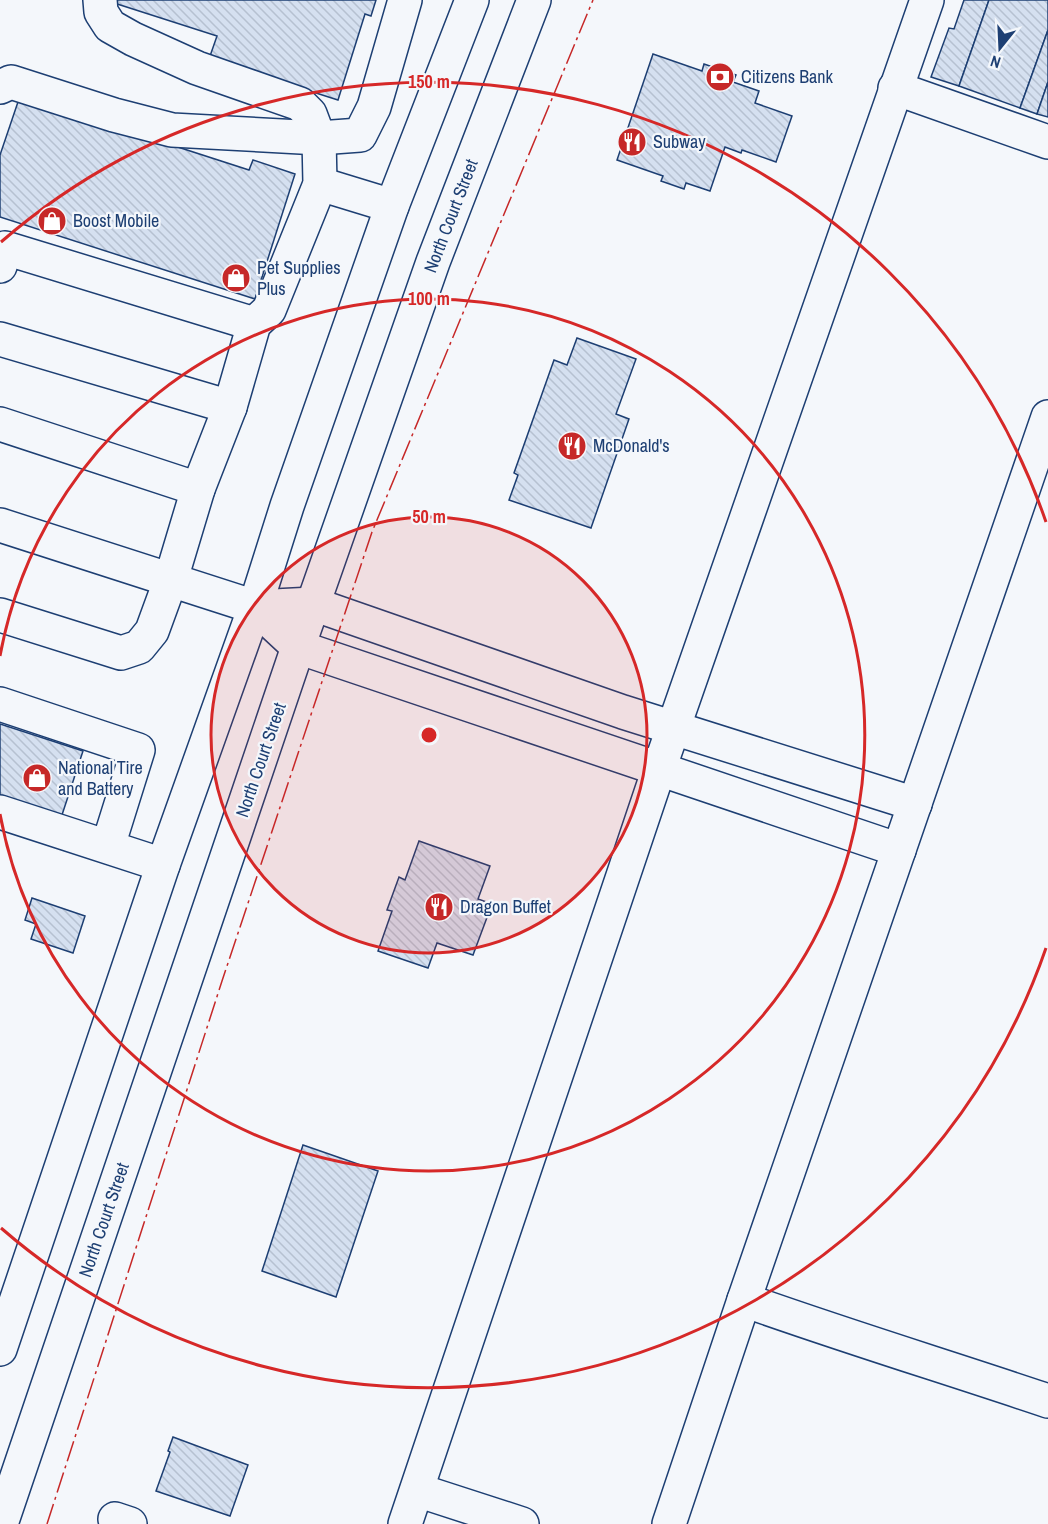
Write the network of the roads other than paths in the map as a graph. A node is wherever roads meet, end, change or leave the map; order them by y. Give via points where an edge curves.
1 (100, 0) edge
2 (405, 0) edge
3 (472, 0) edge
4 (534, 0) edge
5 (927, 0) edge
6 (0, 87) edge
7 (895, 88) junction
8 (319, 138) junction
9 (1048, 142) edge
10 (320, 184) junction
11 (392, 206) junction
12 (0, 266) edge
13 (254, 324) junction
14 (0, 339) edge
15 (230, 407) junction
16 (1048, 417) edge
17 (0, 424) edge
18 (198, 489) junction
19 (0, 525) edge
20 (171, 579) junction
21 (313, 604) junction
22 (255, 607) junction
23 (0, 615) edge
24 (298, 647) junction
25 (0, 704) edge
26 (674, 728) junction
27 (659, 769) junction
28 (915, 804) junction
29 (0, 812) edge
30 (108, 846) junction
31 (899, 850) junction
32 (163, 865) junction
33 (744, 1300) junction
34 (0, 1349) edge
35 (1048, 1401) edge
36 (417, 1490) junction
37 (1, 1524) edge
38 (405, 1524) edge
39 (522, 1524) edge
40 (669, 1524) edge

1 - 8 main road via 101,12 110,26 134,39 197,68 300,104 310,114
2 - 8 main road via 374,107 360,135
3 - 11 main road
4 - 21 main road, North Court Street via 433,262
5 - 7 main road
6 - 8 main road via 11,82 172,130
7 - 9 main road
7 - 26 main road
8 - 10 main road
10 - 11 main road
10 - 13 main road via 269,310
11 - 22 main road
12 - 13 main road via 5,248
13 - 15 main road
14 - 15 main road
15 - 18 main road
16 - 28 main road
17 - 18 main road
18 - 20 main road
19 - 20 main road
20 - 22 main road
20 - 23 main road via 152,631 139,647 121,653
21 - 22 main road
21 - 24 main road, North Court Street
21 - 26 main road
22 - 24 main road
22 - 32 main road
24 - 27 main road
24 - 37 main road, North Court Street
25 - 30 main road via 138,750
26 - 27 main road
26 - 28 main road
27 - 31 main road
27 - 36 main road
28 - 31 main road
29 - 30 main road
30 - 32 main road
31 - 33 main road
32 - 34 main road
33 - 35 main road
33 - 40 main road
36 - 38 main road
36 - 39 main road

